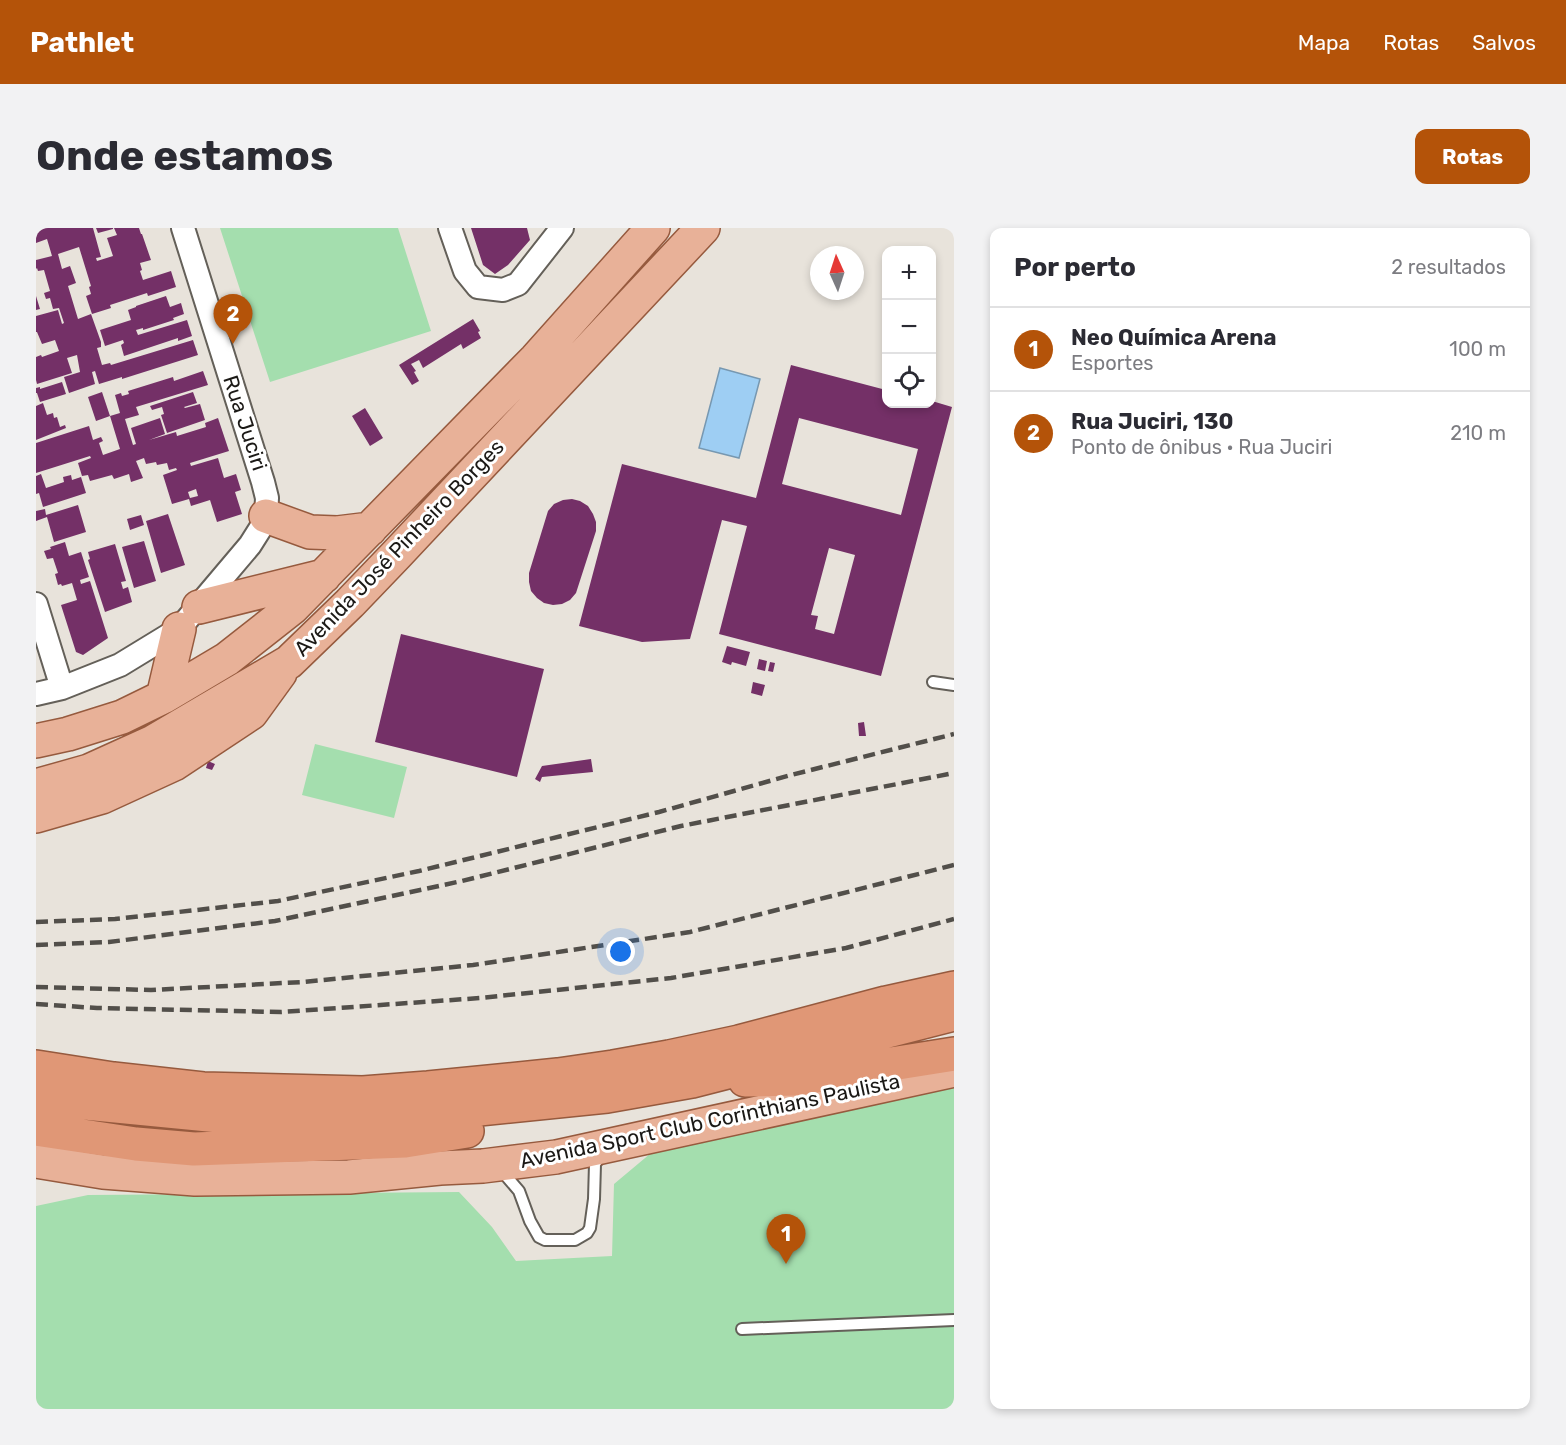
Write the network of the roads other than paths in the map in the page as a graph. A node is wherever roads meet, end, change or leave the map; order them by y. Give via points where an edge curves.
1 (183, 228) edge
2 (450, 228) edge
3 (562, 228) edge
4 (653, 228) edge
5 (703, 228) edge
6 (266, 516) junction
7 (370, 529) junction
8 (324, 576) junction
9 (36, 604) edge
10 (189, 618) junction
11 (933, 682) dead end
12 (954, 684) edge
13 (62, 687) junction
14 (36, 694) edge
15 (163, 697) junction
16 (36, 741) edge
17 (37, 806) edge
18 (954, 988) edge
19 (954, 1014) edge
20 (954, 1054) edge
21 (36, 1067) edge
22 (954, 1070) edge
23 (692, 1081) junction
24 (36, 1096) edge
25 (607, 1096) junction
26 (36, 1129) edge
27 (609, 1144) junction
28 (36, 1161) edge
29 (483, 1166) junction
30 (954, 1320) edge
31 (742, 1329) dead end

1 - 6 street, Rua Juciri via 263,482
2 - 3 street via 465,271 478,287 502,290 518,284
4 - 7 main road, Avenida José Pinheiro Borges via 536,359
5 - 17 main road, Avenida José Pinheiro Borges via 397,554 289,662 153,742 89,771
6 - 7 main road via 310,532
6 - 10 street via 250,545
7 - 8 main road, Avenida José Pinheiro Borges
8 - 10 main road
8 - 15 main road, Avenida José Pinheiro Borges via 293,607 226,659
9 - 13 street
10 - 13 street via 120,665
10 - 15 main road
11 - 12 lane
13 - 14 street
15 - 16 main road, Avenida José Pinheiro Borges via 122,717
18 - 21 highway via 669,1057 450,1087 363,1093 203,1089
19 - 23 highway, Avenida Sport Club Corinthians Paulista
20 - 23 highway via 797,1079
22 - 27 main road, Avenida Sport Club Corinthians Paulista
23 - 25 highway, Avenida Sport Club Corinthians Paulista
24 - 25 highway, Avenida Sport Club Corinthians Paulista via 219,1116 299,1119 364,1119
25 - 26 highway via 554,1113 405,1141 194,1149
27 - 29 main road, Avenida Sport Club Corinthians Paulista via 556,1157
27 - 29 lane via 595,1164 590,1228 575,1240 539,1237 519,1191 501,1170
28 - 29 main road, Avenida Sport Club Corinthians Paulista via 103,1172 195,1179 349,1177
30 - 31 lane

